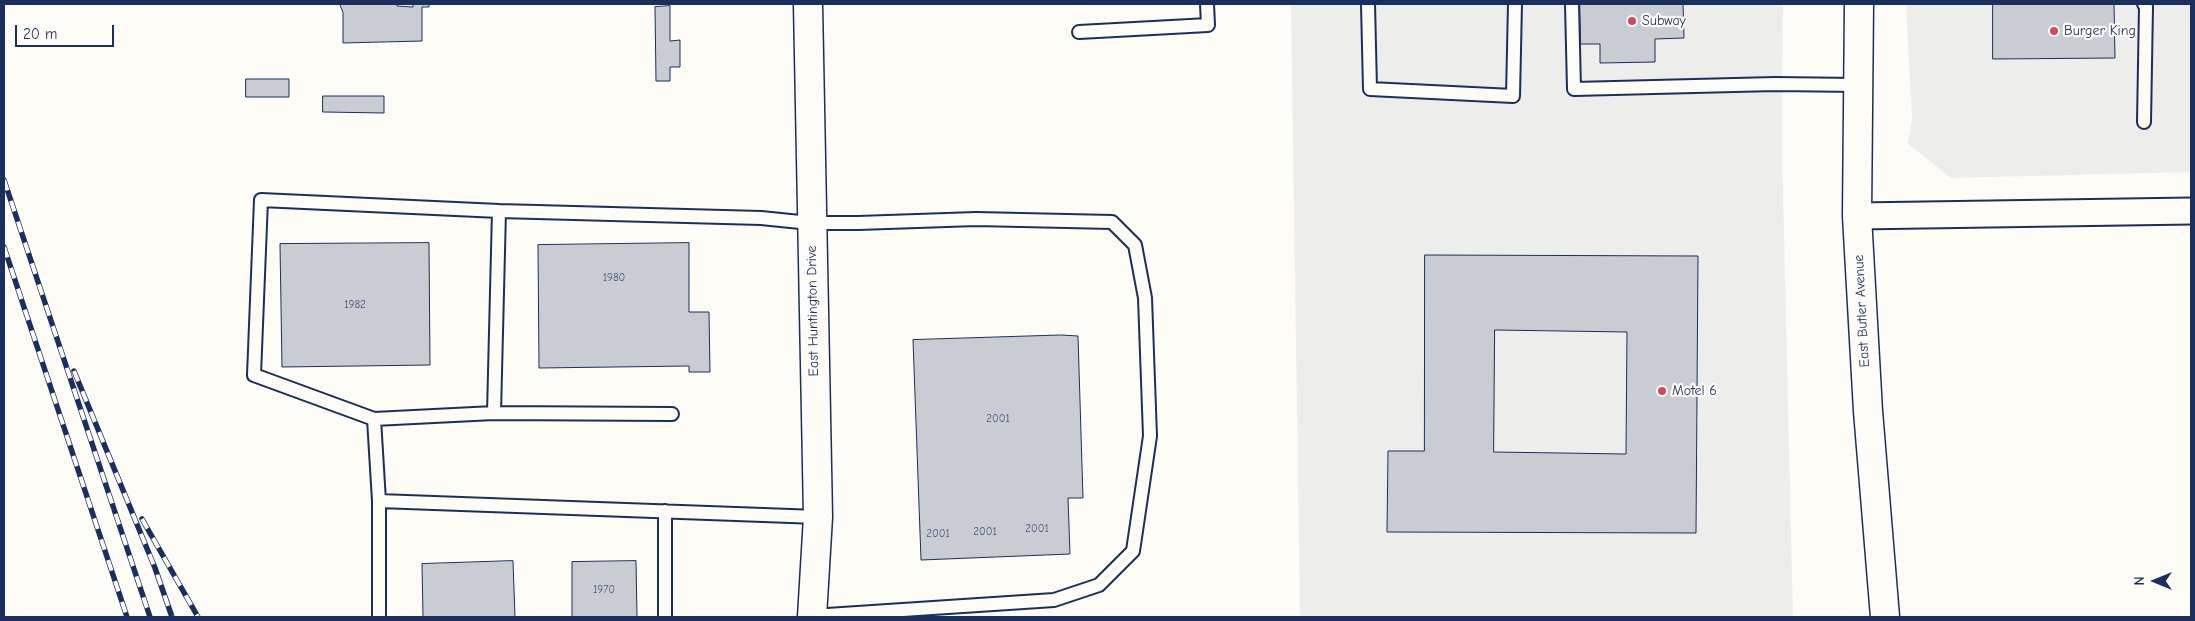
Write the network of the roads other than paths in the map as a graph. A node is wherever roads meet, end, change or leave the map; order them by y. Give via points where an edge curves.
1 (808, 4) edge
2 (1207, 4) edge
3 (1368, 4) edge
4 (1515, 4) edge
5 (1572, 4) edge
6 (1859, 4) edge
7 (2144, 4) edge
8 (1079, 32) dead end
9 (1858, 85) junction
10 (2144, 122) dead end
11 (499, 211) junction
12 (2191, 211) edge
13 (1857, 216) junction
14 (810, 223) junction
15 (494, 413) junction
16 (672, 414) dead end
17 (374, 418) junction
18 (379, 501) junction
19 (665, 511) junction
20 (818, 517) junction
21 (812, 616) edge
22 (379, 617) edge
23 (665, 617) edge
24 (1885, 617) edge

1 - 14 street, East Huntington Drive
2 - 8 lane via 1208,25
3 - 4 lane via 1370,89 1513,96
5 - 9 lane via 1574,88
6 - 9 street, East Butler Avenue
7 - 10 lane
9 - 13 street, East Butler Avenue
11 - 14 lane via 760,218
11 - 15 lane
11 - 17 lane via 261,200 254,375
12 - 13 street
13 - 24 street, East Butler Avenue via 1868,411
14 - 20 street, East Huntington Drive
14 - 21 lane via 976,219 1112,222 1134,245 1145,298 1150,436 1133,551 1099,585 1054,600
15 - 16 lane
15 - 17 lane
17 - 18 lane
18 - 19 lane
18 - 22 lane
19 - 20 lane
19 - 23 lane
20 - 21 street, East Huntington Drive

